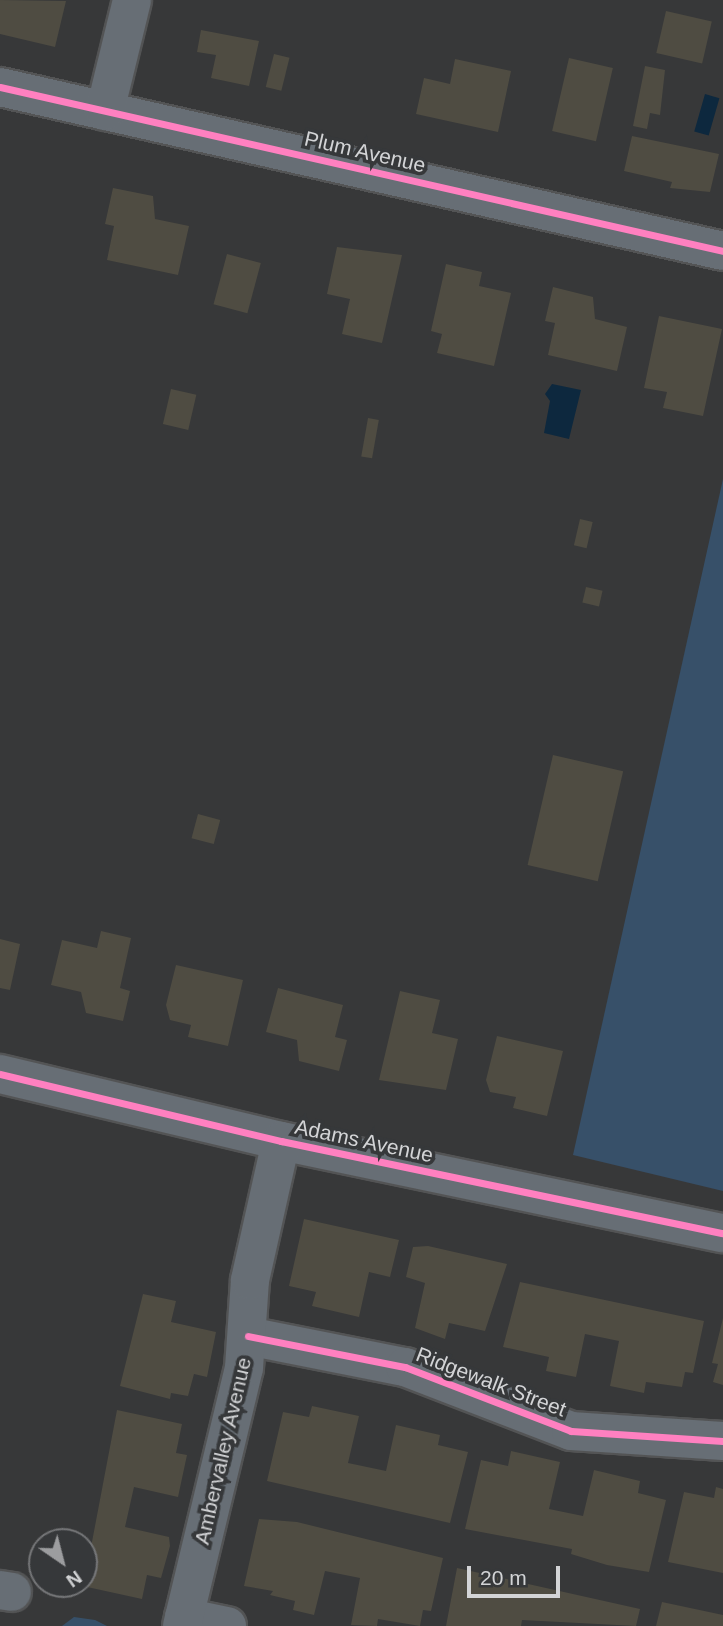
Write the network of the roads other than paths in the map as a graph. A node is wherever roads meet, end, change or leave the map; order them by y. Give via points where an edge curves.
1 (132, 0) edge
2 (0, 87) edge
3 (105, 111) junction
4 (723, 251) edge
5 (0, 1074) edge
6 (281, 1141) junction
7 (723, 1233) edge
8 (248, 1336) junction
9 (723, 1441) edge
10 (183, 1621) edge
11 (227, 1626) edge

1 - 3 street
2 - 3 street, Plum Avenue
3 - 4 street, Plum Avenue
5 - 6 street, Adams Avenue
6 - 7 street, Adams Avenue
6 - 8 street, Ambervalley Avenue via 259,1233
8 - 9 street, Ridgewalk Street via 405,1367 571,1431
8 - 10 street, Ambervalley Avenue
10 - 11 street

